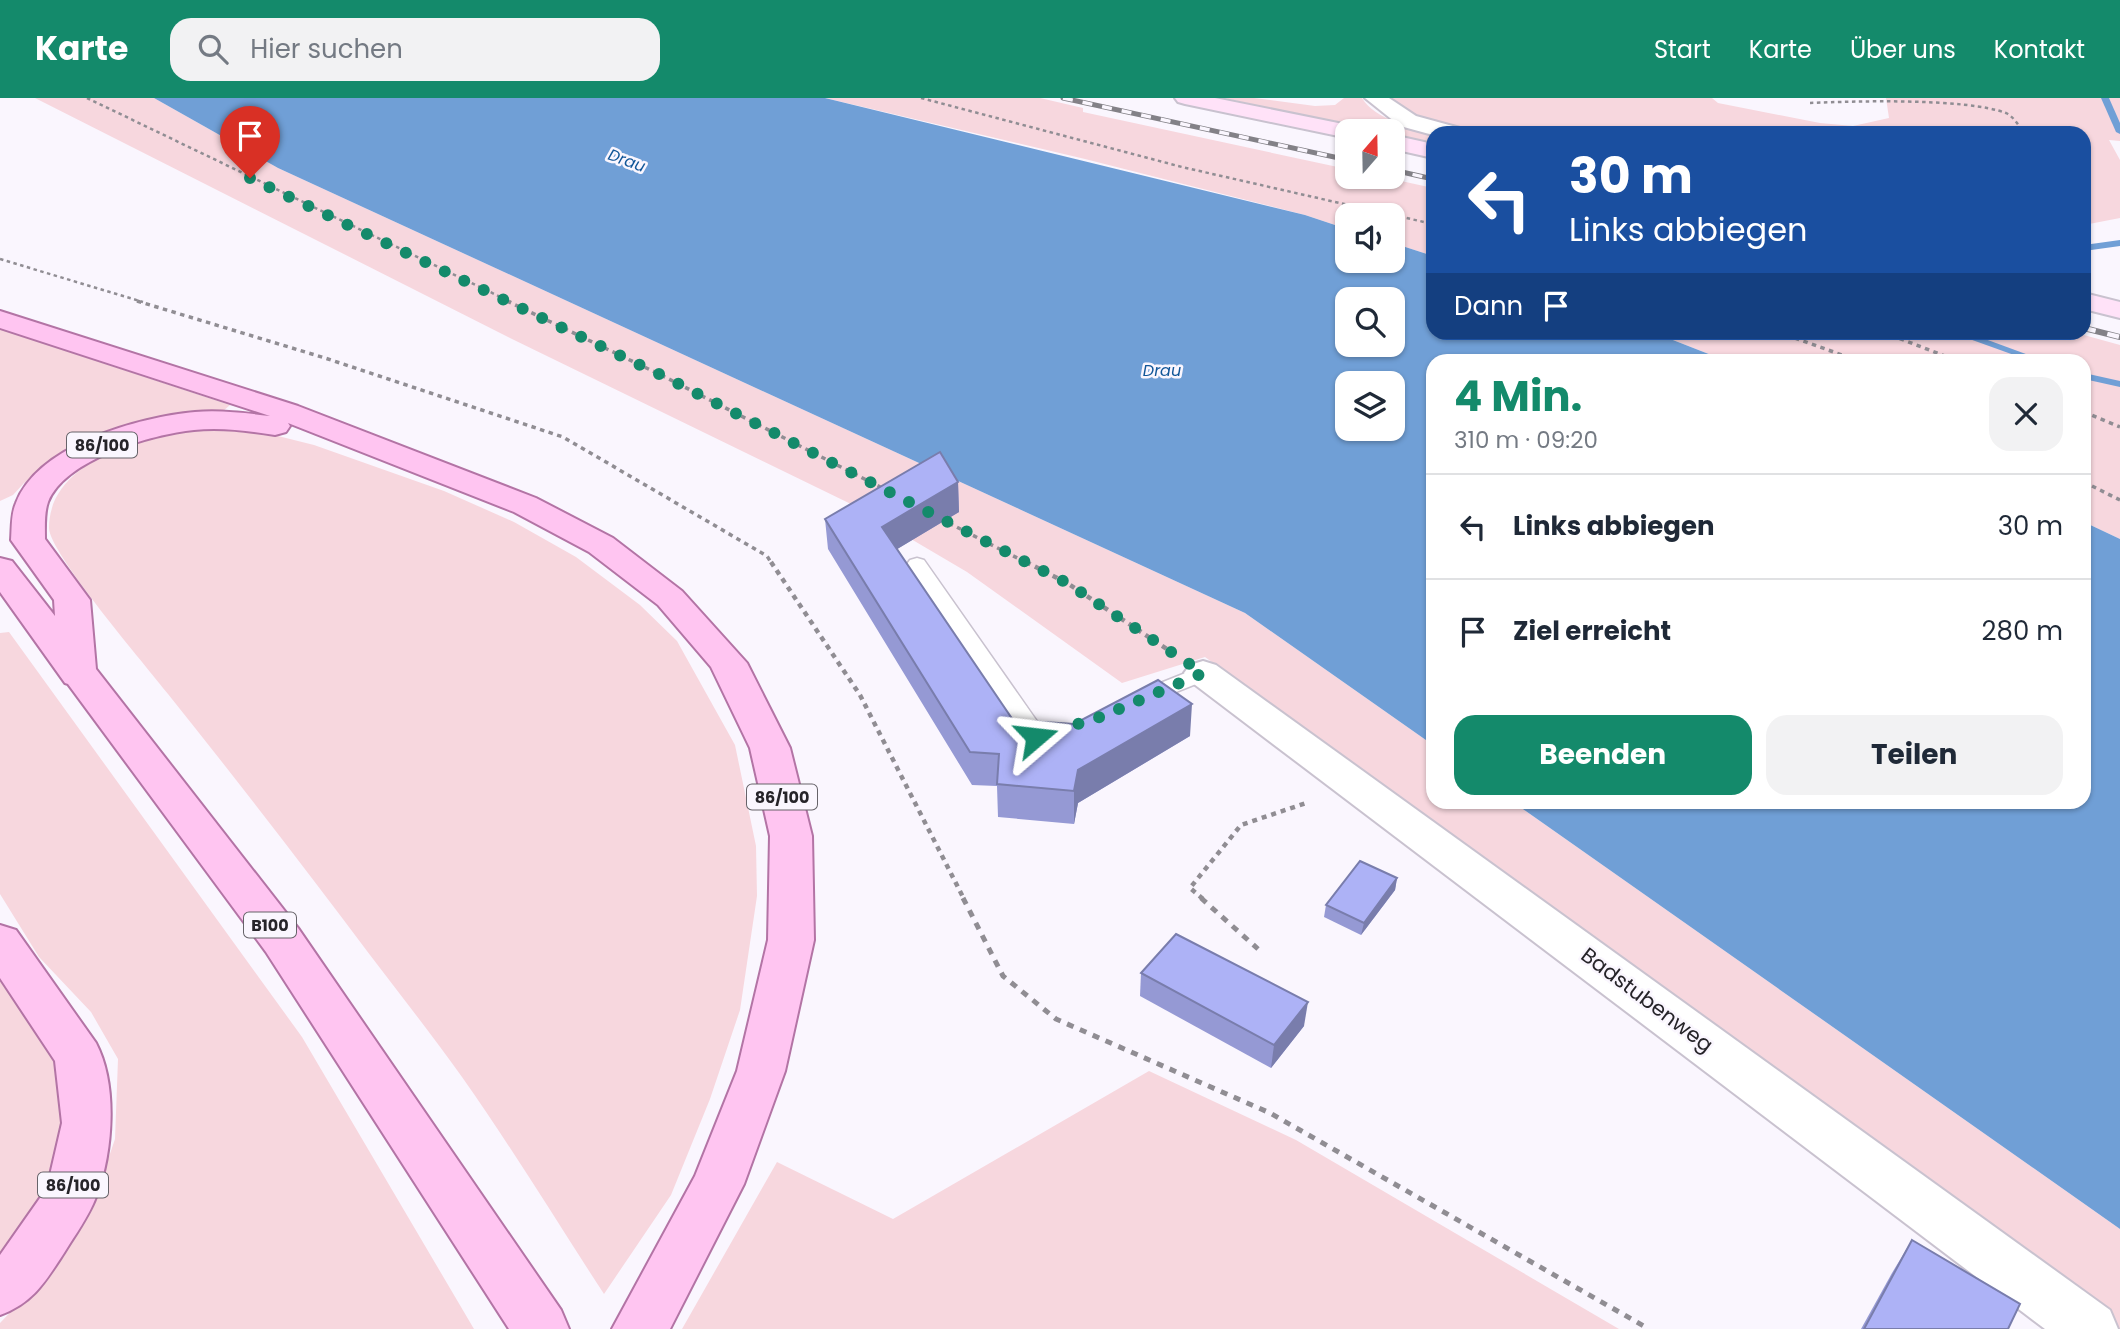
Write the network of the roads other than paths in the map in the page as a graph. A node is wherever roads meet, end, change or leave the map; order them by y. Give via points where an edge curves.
1 (1185, 98) edge
2 (1375, 98) edge
3 (1426, 126) edge
4 (1335, 129) edge
5 (1405, 145) edge
6 (1426, 149) edge
7 (2091, 303) edge
8 (2120, 310) edge
9 (0, 319) edge
10 (376, 448) junction
11 (917, 564) dead end
12 (0, 568) edge
13 (1203, 673) joint
14 (78, 675) junction
15 (1124, 707) edge
16 (1062, 729) edge
17 (0, 942) edge
18 (0, 1290) edge
19 (541, 1329) edge
20 (639, 1329) edge
21 (2090, 1329) edge

1 - 4 main road
2 - 3 street via 1408,121
5 - 6 main road
7 - 8 main road
9 - 10 main road, 86/100 via 287,412
10 - 14 main road, 86/100 via 270,425 192,421 133,433 87,451 54,473 33,502 28,540 72,600
10 - 20 main road, 86/100 via 525,505 601,545 670,598 728,663 770,748 791,836 791,927 767,1045 718,1184
11 - 16 lane via 1036,737
12 - 14 main road, B100
13 - 15 lane
13 - 21 street, Badstubenweg
14 - 19 main road, B100 via 282,940
17 - 18 main road, 86/100 via 79,1057 87,1123 71,1195 23,1268

